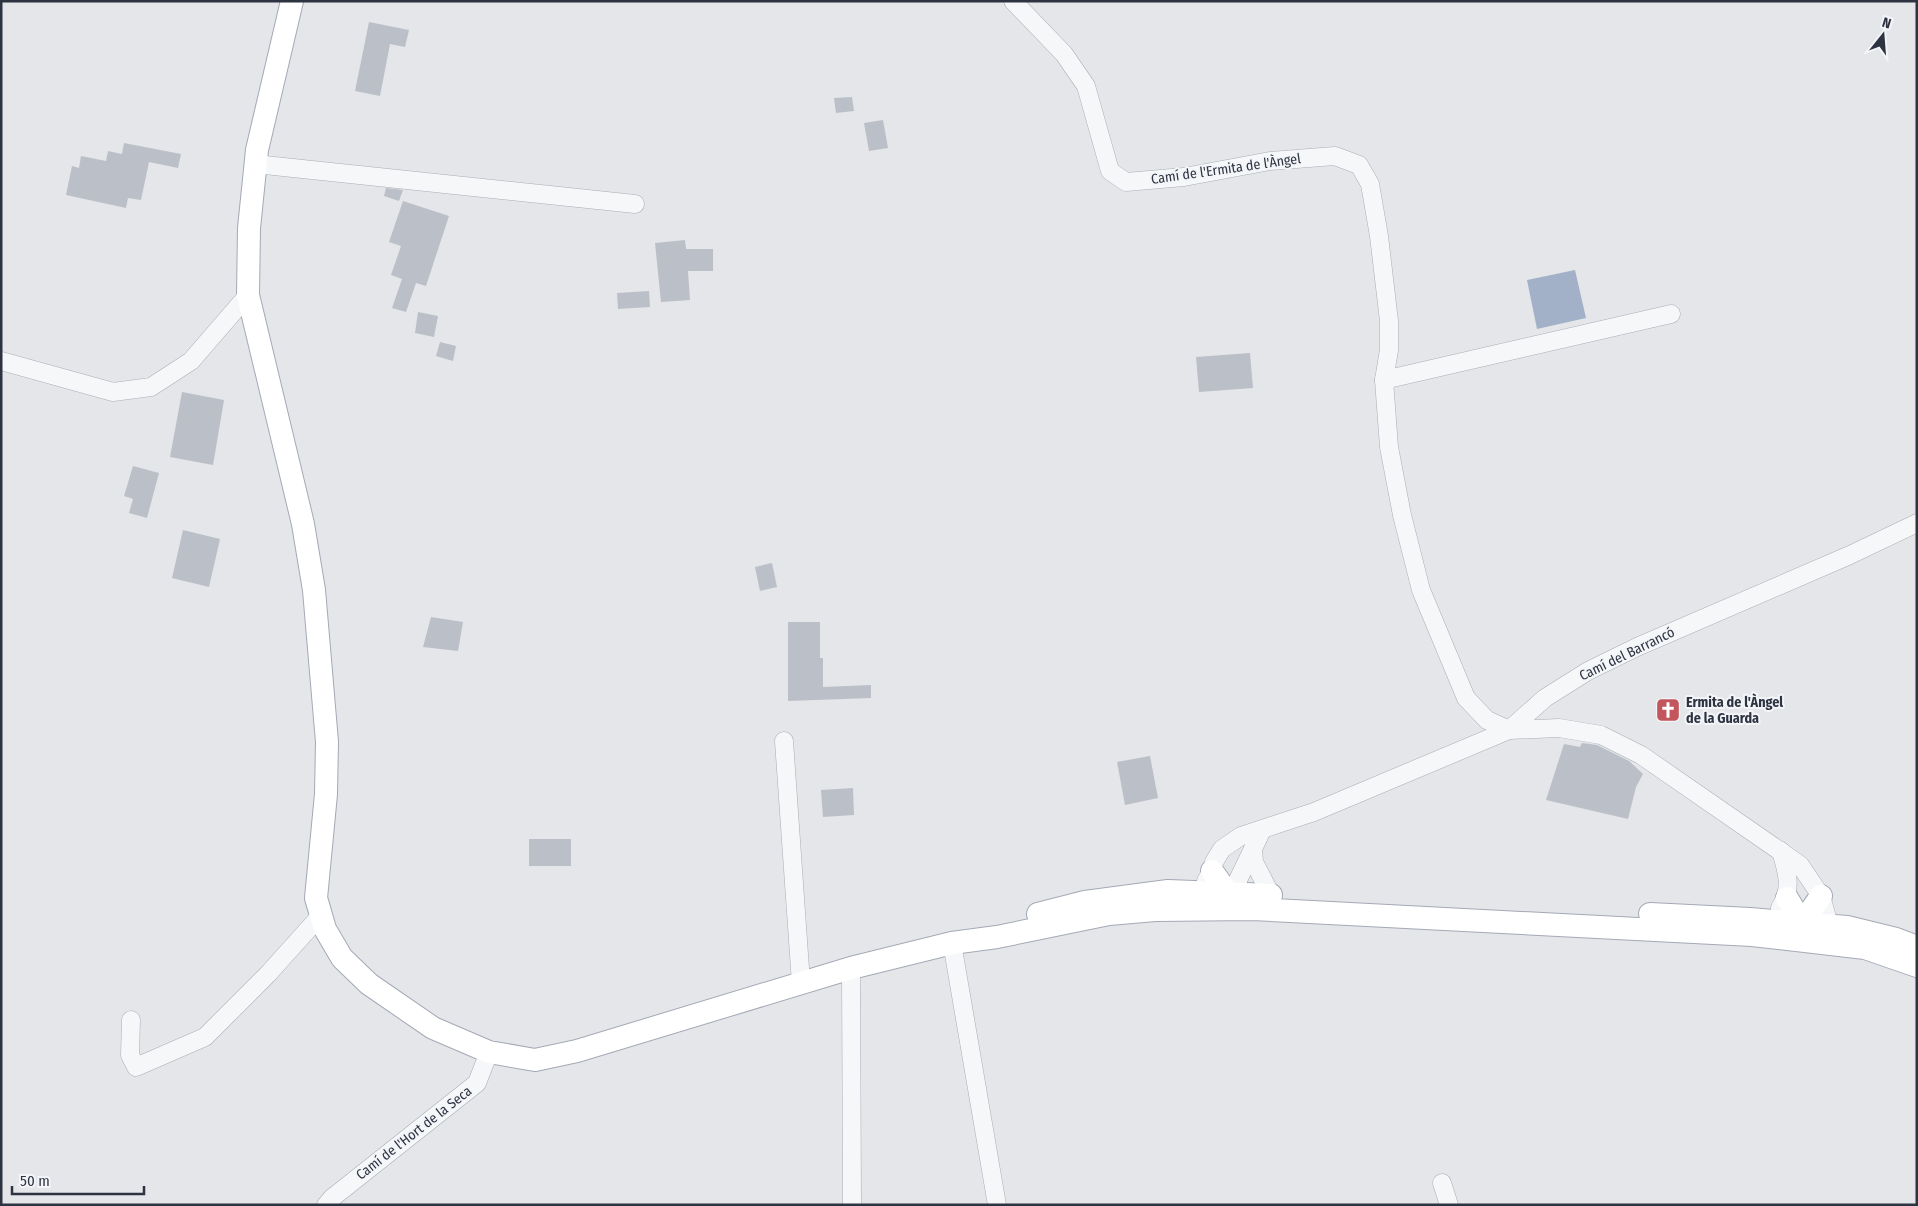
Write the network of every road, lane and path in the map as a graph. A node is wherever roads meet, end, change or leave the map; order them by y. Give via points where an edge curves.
1 (292, 1) edge
2 (1013, 1) edge
3 (256, 164) junction
4 (635, 204) dead end
5 (248, 295) junction
6 (1671, 314) dead end
7 (1, 361) edge
8 (1384, 380) junction
9 (1917, 524) edge
10 (1509, 730) junction
11 (784, 741) dead end
12 (1262, 830) junction
13 (1253, 849) junction
14 (1781, 851) junction
15 (1212, 871) junction
16 (1232, 887) junction
17 (1199, 892) junction
18 (1272, 895) junction
19 (1820, 896) junction
20 (1787, 898) junction
21 (1139, 911) junction
22 (321, 915) junction
23 (1412, 917) junction
24 (1772, 921) junction
25 (1802, 923) junction
26 (1830, 925) junction
27 (1729, 934) junction
28 (952, 943) junction
29 (1917, 947) edge
30 (1917, 954) edge
31 (1917, 966) edge
32 (851, 968) junction
33 (801, 983) junction
34 (131, 1020) dead end
35 (489, 1052) junction
36 (1442, 1183) dead end
37 (326, 1205) edge
38 (852, 1205) edge
39 (997, 1205) edge
40 (1449, 1205) edge

1 - 3 main road
2 - 8 street, Camí de l'Ermita de l'Àngel via 1064,54 1086,86 1110,171 1126,182 1184,177 1270,161 1326,156 1359,165 1370,184 1388,312 1389,350
3 - 4 street
3 - 5 main road via 249,228
5 - 7 street via 190,360 151,387 112,392
5 - 22 main road via 303,524 314,590 327,742 326,794 316,898
6 - 8 street
8 - 10 street, Camí de l'Ermita de l'Àngel via 1389,447 1421,590 1466,698 1487,720
9 - 10 street, Camí del Barrancó via 1588,671 1545,698
10 - 12 street, Camí del Barrancó via 1314,812
10 - 14 street via 1559,728 1601,735 1641,756
11 - 33 street
12 - 13 street
12 - 15 street, Camí del Barrancó via 1241,836 1222,849
13 - 16 street
13 - 18 street via 1254,862
14 - 19 street via 1800,865
14 - 20 street via 1788,874
15 - 16 main road
15 - 17 street, Camí del Barrancó
16 - 17 main road
16 - 18 main road
16 - 21 main road via 1210,900 1160,901
16 - 23 main road via 1241,901 1398,910
17 - 28 main road via 1168,891 1085,902 995,924
18 - 24 main road
19 - 25 main road
19 - 26 street
20 - 24 street
20 - 25 main road
21 - 23 main road via 1253,909
21 - 28 main road
22 - 34 street via 268,974 205,1036 136,1067 130,1055
22 - 35 main road via 325,929 342,958 369,984 433,1028
23 - 27 main road
24 - 25 main road
25 - 26 main road
25 - 27 main road via 1785,930 1754,929
25 - 30 main road via 1828,933 1874,940
26 - 29 main road via 1896,939
27 - 31 main road via 1865,948
28 - 32 main road
28 - 39 street
32 - 33 main road
32 - 38 street
33 - 35 main road via 577,1051 535,1060
35 - 37 street, Camí de l'Hort de la Seca via 477,1083
36 - 40 street

